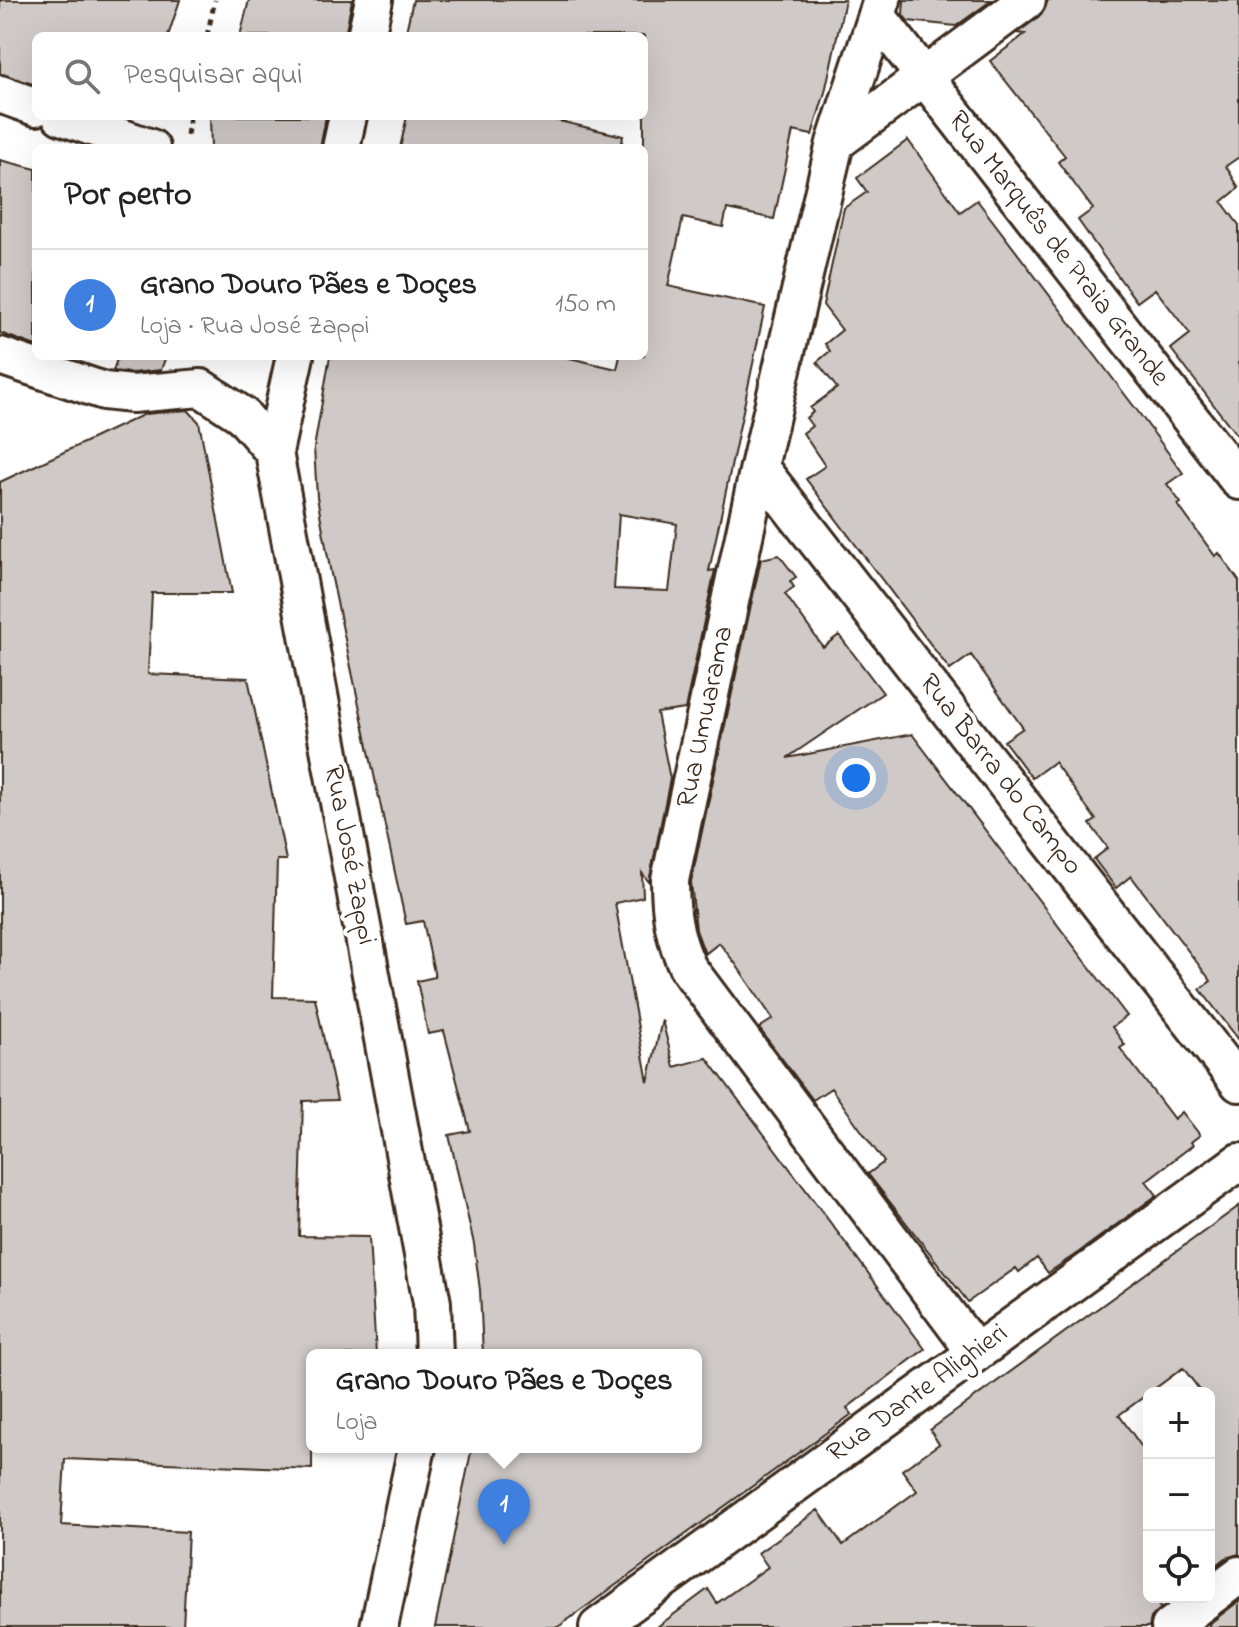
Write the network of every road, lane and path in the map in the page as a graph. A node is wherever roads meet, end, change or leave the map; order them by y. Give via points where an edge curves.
1 (215, 0) edge
2 (374, 0) edge
3 (1027, 0) edge
4 (880, 8) edge
5 (208, 32) edge
6 (367, 32) edge
7 (924, 77) junction
8 (0, 94) edge
9 (32, 106) edge
10 (72, 120) edge
11 (347, 120) edge
12 (835, 143) junction
13 (140, 144) edge
14 (342, 144) edge
15 (0, 356) edge
16 (294, 360) edge
17 (274, 452) junction
18 (759, 467) junction
19 (1239, 481) edge
20 (1239, 1083) edge
21 (1239, 1162) edge
22 (434, 1349) edge
23 (976, 1353) junction
24 (416, 1453) edge
25 (1239, 1575) edge
26 (379, 1627) edge
27 (598, 1627) edge
28 (1170, 1627) edge

1 - 5 path
2 - 6 street
3 - 7 street
4 - 7 street, Rua Marquês de Praia Grande
4 - 12 street, Rua Umuarama
7 - 12 street
7 - 19 street, Rua Marquês de Praia Grande
8 - 9 street
10 - 13 street
11 - 14 street
12 - 18 street, Rua Umuarama
15 - 17 street via 118,393 201,388 242,415
16 - 17 street, Rua José Zappi
17 - 22 street, Rua José Zappi via 432,1303
18 - 20 street, Rua Barra do Campo
18 - 23 street, Rua Umuarama via 670,880 676,943 688,968
21 - 23 street, Rua Dante Alighieri
23 - 27 street, Rua Dante Alighieri
24 - 26 street
25 - 28 street

